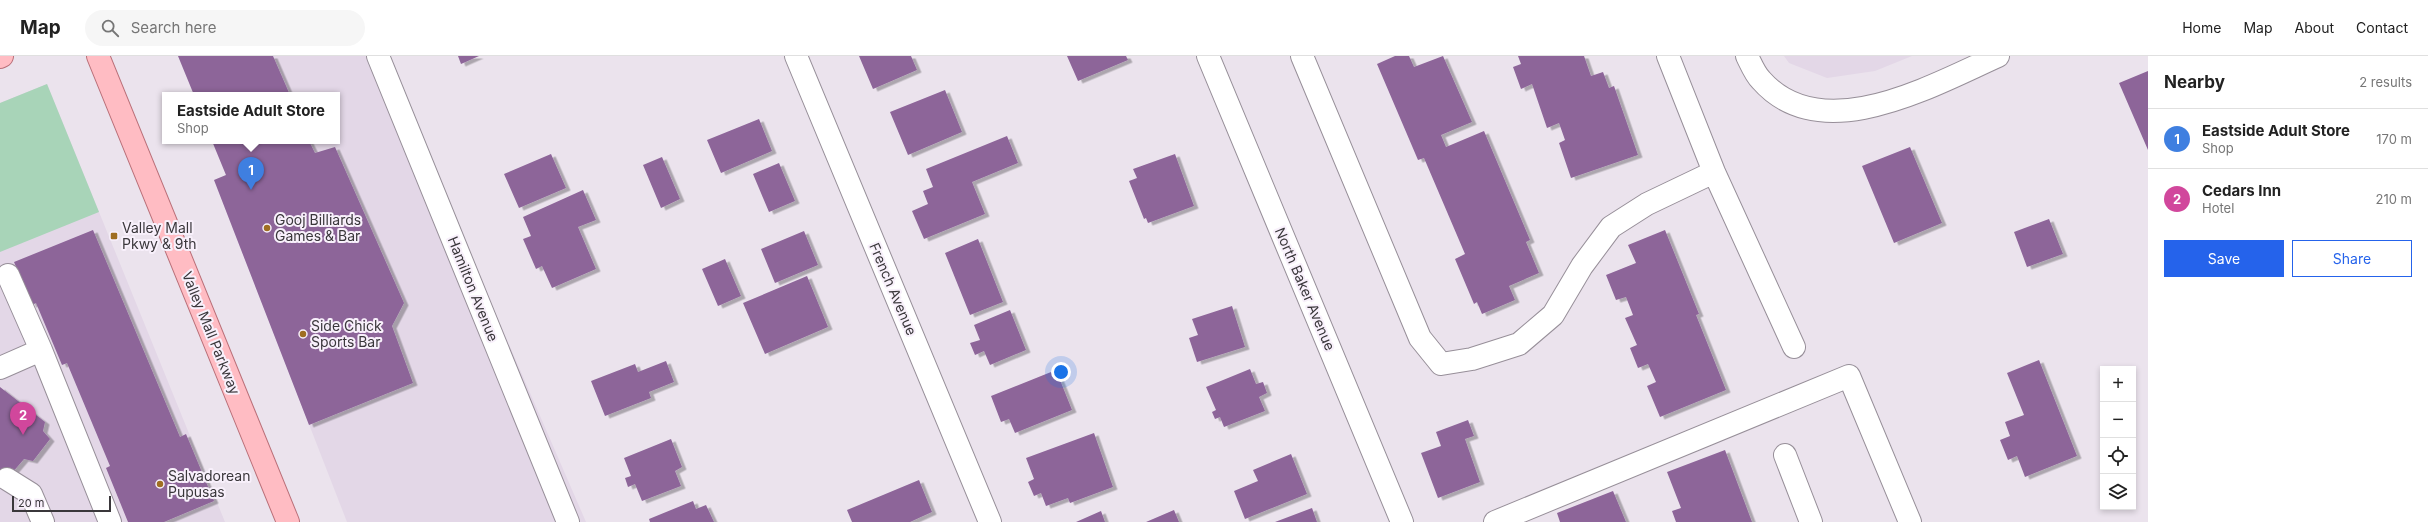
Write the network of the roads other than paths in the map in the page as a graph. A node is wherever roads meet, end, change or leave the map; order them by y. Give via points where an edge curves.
1 (98, 56) edge
2 (378, 56) edge
3 (796, 56) edge
4 (1208, 56) edge
5 (1302, 56) edge
6 (1668, 56) edge
7 (1747, 56) edge
8 (1998, 56) edge
9 (1714, 172) junction
10 (8, 275) dead end
11 (1794, 346) dead end
12 (41, 350) junction
13 (0, 368) edge
14 (1785, 455) dead end
15 (7, 479) dead end
16 (43, 522) edge
17 (110, 522) edge
18 (288, 522) edge
19 (568, 522) edge
20 (990, 522) edge
21 (1402, 522) edge
22 (1495, 522) edge
23 (1811, 522) edge
24 (1910, 522) edge

1 - 18 main road, Valley Mall Parkway
2 - 19 street, Hamilton Avenue
3 - 20 street, French Avenue
4 - 21 street, North Baker Avenue
5 - 9 street via 1420,338 1441,364 1472,359 1520,344 1553,315 1582,266 1611,227 1647,204
6 - 9 street
7 - 8 street via 1760,80 1780,96 1800,106 1833,111 1864,108 1901,98
9 - 11 street
10 - 12 street
12 - 13 street
12 - 17 street
14 - 23 street
15 - 16 street via 31,494
22 - 24 street via 1849,376

